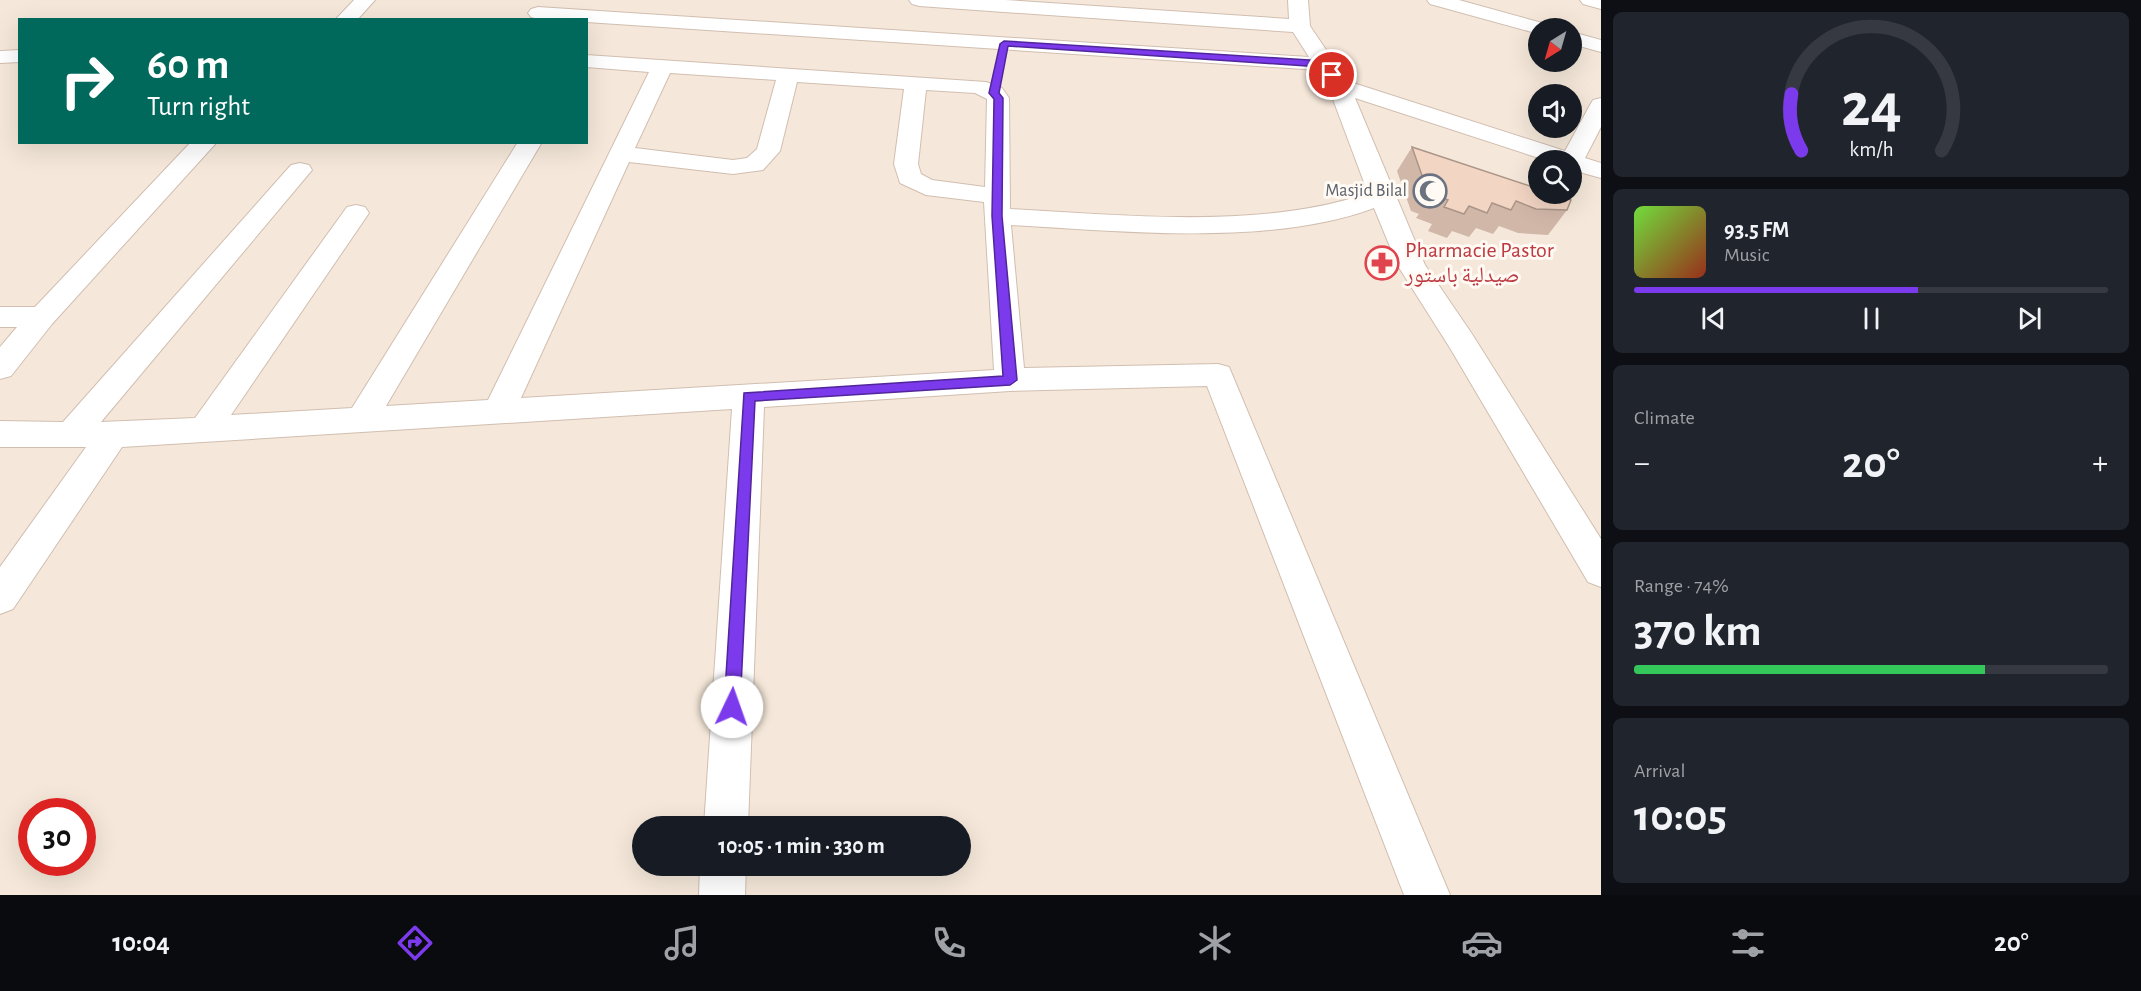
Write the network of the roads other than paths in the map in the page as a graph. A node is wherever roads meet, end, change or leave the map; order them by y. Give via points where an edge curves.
1 (365, 0) edge
2 (919, 0) edge
3 (1437, 0) edge
4 (1590, 0) edge
5 (999, 3) edge
6 (1601, 3) edge
7 (1070, 5) edge
8 (1153, 8) edge
9 (538, 13) dead end
10 (1299, 13) edge
11 (347, 18) edge
12 (580, 18) edge
13 (588, 19) edge
14 (1528, 25) edge
15 (1582, 41) edge
16 (1601, 46) edge
17 (18, 56) edge
18 (0, 57) edge
19 (588, 61) edge
20 (662, 66) junction
21 (999, 68) junction
22 (1332, 75) junction
23 (788, 76) junction
24 (916, 83) junction
25 (1601, 105) edge
26 (203, 144) edge
27 (529, 144) edge
28 (1540, 150) edge
29 (1577, 150) edge
30 (620, 154) junction
31 (1582, 165) edge
32 (300, 170) dead end
33 (1601, 171) edge
34 (1382, 197) junction
35 (997, 206) junction
36 (356, 213) dead end
37 (0, 317) edge
38 (42, 317) junction
39 (0, 368) edge
40 (1010, 380) junction
41 (749, 396) junction
42 (500, 411) junction
43 (361, 420) junction
44 (204, 430) junction
45 (0, 434) edge
46 (72, 434) junction
47 (113, 435) junction
48 (1601, 571) edge
49 (0, 597) edge
50 (727, 816) edge
51 (723, 876) edge
52 (722, 895) edge
53 (1426, 895) edge

1 - 11 street
2 - 5 street
3 - 14 street
4 - 6 street
5 - 7 street
5 - 21 street
7 - 8 street
8 - 10 street
9 - 12 street
10 - 22 street
13 - 21 street
15 - 16 street
17 - 18 street
19 - 20 street
20 - 23 street
20 - 30 street
21 - 22 street
21 - 24 street via 978,87
21 - 35 street
22 - 28 street
22 - 34 street
23 - 24 street
23 - 30 street via 768,151 754,165 733,168
24 - 35 street via 906,164 909,178 926,187
25 - 29 street
26 - 38 street
27 - 43 street
30 - 42 street
31 - 33 street
32 - 46 street
34 - 35 street via 1340,212 1234,224 1120,224
34 - 48 street via 1412,266
35 - 40 street
36 - 44 street
37 - 38 street
38 - 39 street
40 - 41 street
40 - 53 street via 1218,375
41 - 42 street
41 - 50 street
42 - 43 street
43 - 44 street
44 - 47 street
45 - 46 street
46 - 47 street
47 - 49 street
51 - 52 street

